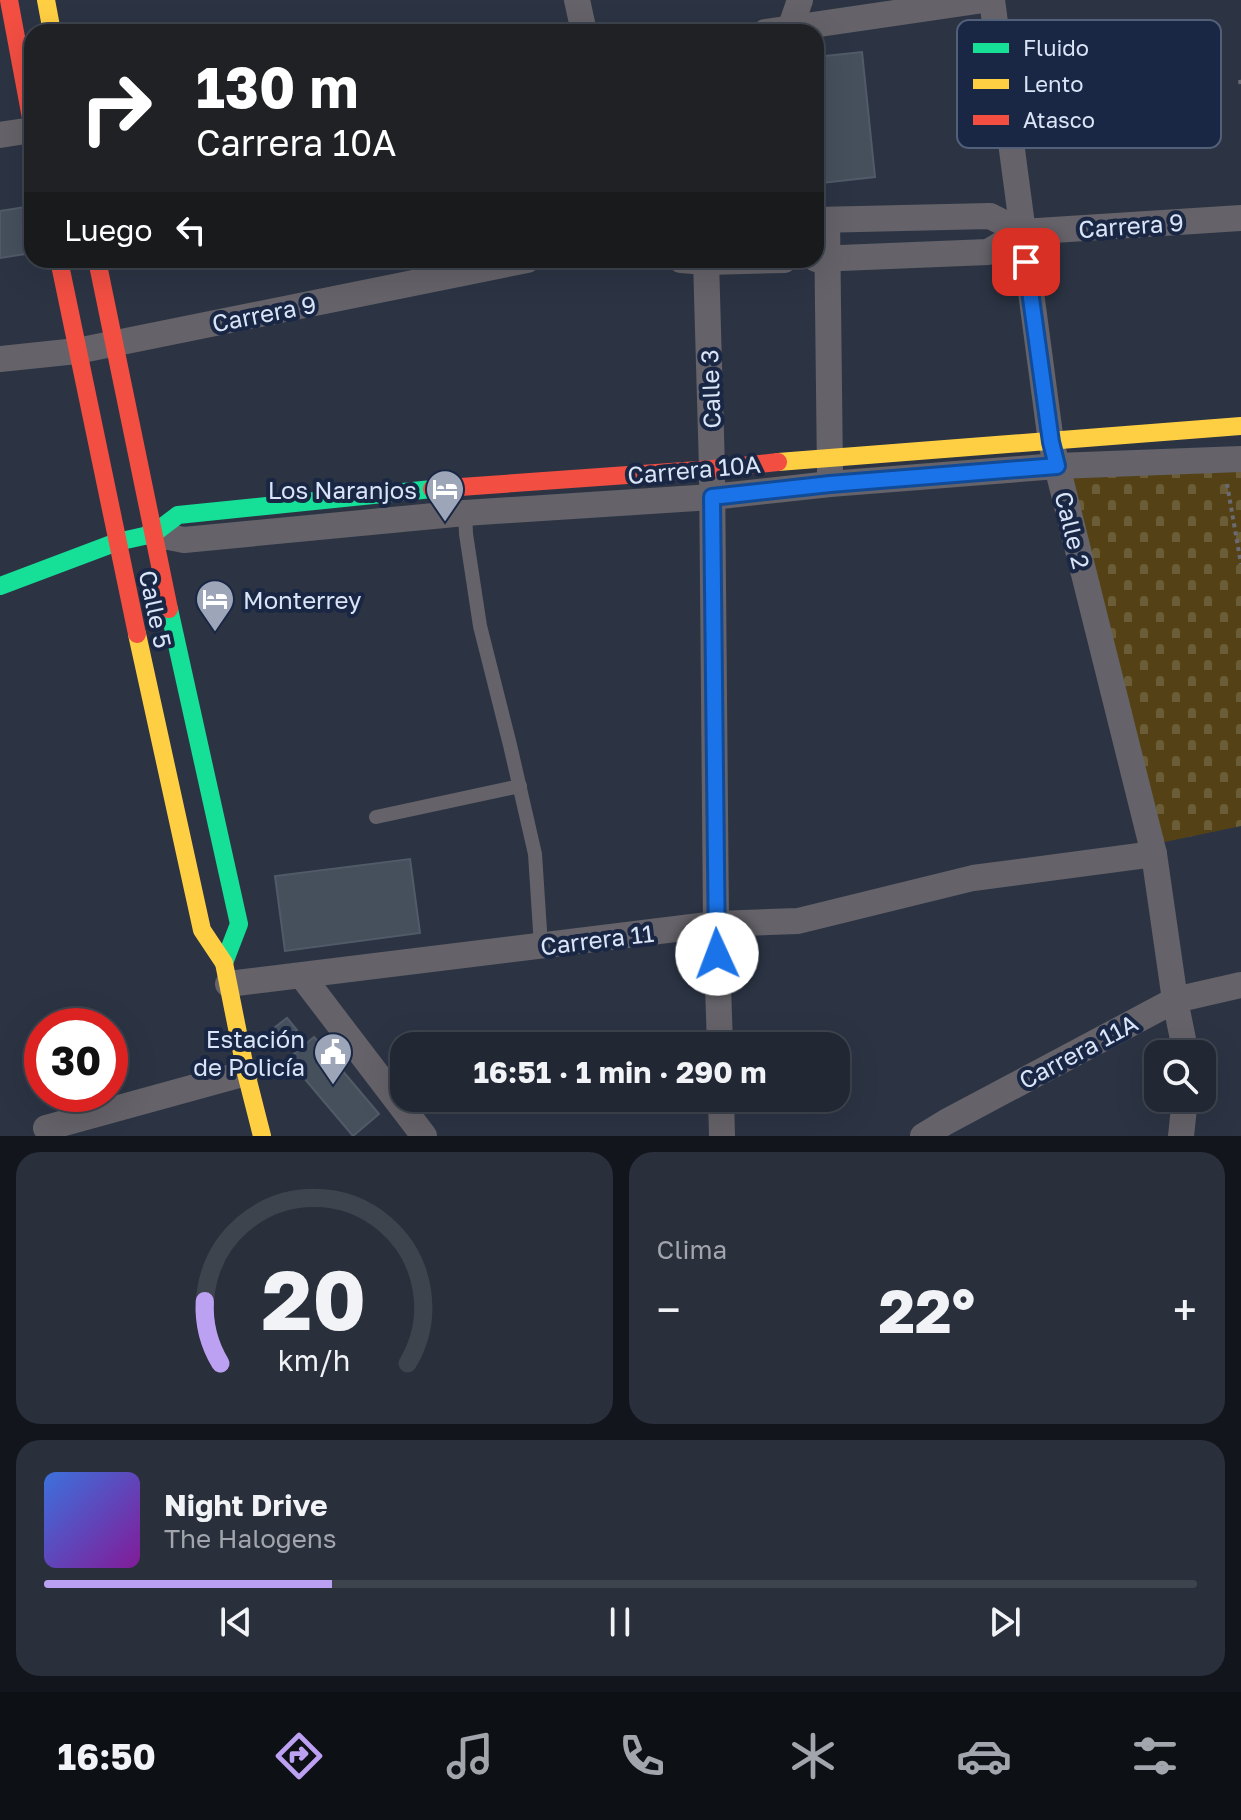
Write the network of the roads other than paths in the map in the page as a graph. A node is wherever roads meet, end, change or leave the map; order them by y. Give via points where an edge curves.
1 (9, 0) edge
2 (46, 0) edge
3 (577, 0) edge
4 (800, 0) edge
5 (984, 0) edge
6 (992, 0) edge
7 (995, 20) edge
8 (50, 24) edge
9 (582, 24) edge
10 (782, 24) edge
11 (819, 24) edge
12 (24, 80) edge
13 (24, 131) edge
14 (0, 135) edge
15 (1011, 148) edge
16 (1241, 218) edge
17 (824, 220) edge
18 (1022, 232) junction
19 (824, 259) edge
20 (61, 268) edge
21 (99, 268) edge
22 (487, 268) edge
23 (698, 268) edge
24 (822, 268) edge
25 (114, 343) junction
26 (77, 351) junction
27 (0, 359) edge
28 (1241, 426) edge
29 (1054, 454) junction
30 (830, 457) junction
31 (1232, 460) edge
32 (712, 469) junction
33 (830, 484) junction
34 (464, 486) junction
35 (712, 497) junction
36 (465, 513) junction
37 (153, 534) junction
38 (117, 542) junction
39 (0, 586) edge
40 (520, 786) junction
41 (376, 817) dead end
42 (1154, 854) junction
43 (716, 924) junction
44 (541, 946) junction
45 (226, 973) junction
46 (302, 976) junction
47 (1241, 985) edge
48 (1175, 1000) junction
49 (720, 1032) edge
50 (1183, 1040) edge
51 (246, 1073) junction
52 (721, 1112) edge
53 (1184, 1112) edge
54 (46, 1128) dead end
55 (262, 1136) edge
56 (424, 1136) edge
57 (722, 1136) edge
58 (923, 1136) edge
59 (1181, 1136) edge

1 - 12 street
2 - 8 street
3 - 9 street
4 - 10 street
5 - 11 street
6 - 7 street, Calle 2
13 - 14 street
15 - 18 street, Calle 2
16 - 18 street, Carrera 9
17 - 18 street, Carrera 9 via 990,216
18 - 19 street, Carrera 9 via 988,252
18 - 29 street, Calle 2
20 - 26 street, Calle 5
21 - 25 street, Calle 5
22 - 25 street, Carrera 9
23 - 32 street, Calle 3
24 - 30 street
25 - 26 street, Carrera 9
25 - 37 street, Calle 5
26 - 27 street, Carrera 9
26 - 38 street, Calle 5
28 - 29 street, Carrera 10A
29 - 30 street, Carrera 10A
29 - 31 street, Carrera 10A
29 - 33 street, Carrera 10A
29 - 42 street, Calle 2
30 - 32 street, Carrera 10A
30 - 33 street
32 - 34 street, Carrera 10A
32 - 35 street, Calle 3
33 - 35 street, Carrera 10A
34 - 36 lane
34 - 37 street, Carrera 10A via 178,515
35 - 36 street, Carrera 10A
35 - 43 street, Calle 3
36 - 37 street, Carrera 10A via 184,540
36 - 40 lane via 480,626
37 - 38 street, Carrera 10A
37 - 45 street, Calle 5 via 239,924
38 - 39 street, Carrera 10A
38 - 45 street, Calle 5 via 202,930
40 - 41 lane
40 - 44 lane via 535,854
42 - 43 street, Carrera 11 via 973,878 798,921
42 - 48 street, Calle 2
43 - 44 street, Carrera 11
43 - 49 street, Calle 3
44 - 46 street, Carrera 11
45 - 46 street, Carrera 11
45 - 51 street, Calle 5
46 - 56 street
47 - 48 street, Carrera 11A
48 - 50 street, Calle 2
48 - 58 street, Carrera 11A
51 - 54 street
51 - 55 street, Calle 5
52 - 57 street
53 - 59 street

